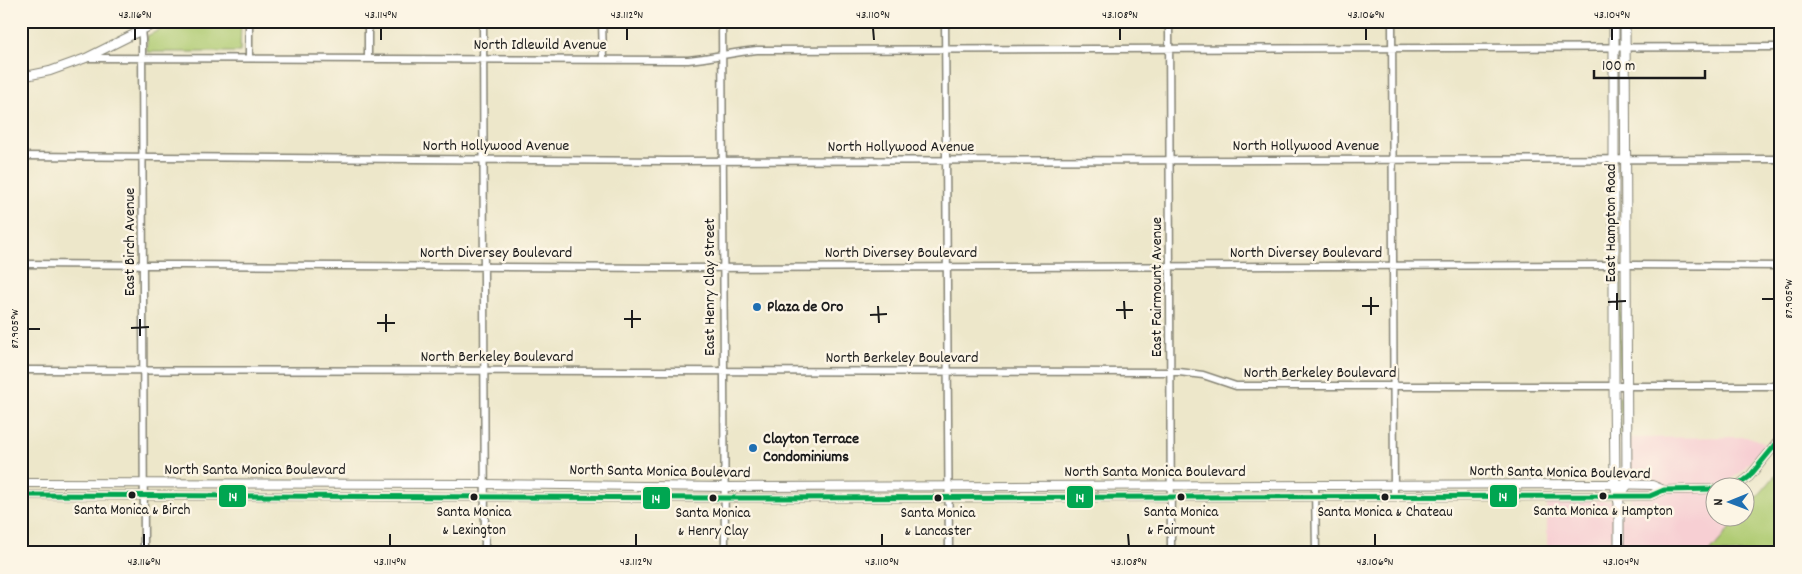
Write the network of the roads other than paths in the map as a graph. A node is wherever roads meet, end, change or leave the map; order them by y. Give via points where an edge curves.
1 (248, 21) edge
2 (368, 21) edge
3 (483, 21) edge
4 (602, 21) edge
5 (722, 21) edge
6 (945, 21) edge
7 (1169, 21) edge
8 (1392, 21) edge
9 (1614, 21) edge
10 (1625, 21) edge
11 (157, 22) edge
12 (141, 26) edge
13 (1625, 47) junction
14 (1781, 47) edge
15 (1392, 48) junction
16 (1614, 48) junction
17 (104, 49) junction
18 (945, 49) junction
19 (1169, 49) junction
20 (723, 55) junction
21 (86, 58) junction
22 (126, 58) junction
23 (142, 58) junction
24 (248, 58) junction
25 (368, 58) junction
26 (483, 59) junction
27 (602, 59) junction
28 (21, 77) edge
29 (21, 156) edge
30 (144, 157) junction
31 (1170, 159) junction
32 (1614, 159) junction
33 (1626, 159) junction
34 (1781, 159) edge
35 (483, 160) junction
36 (723, 160) junction
37 (945, 160) junction
38 (1393, 160) junction
39 (21, 264) edge
40 (143, 265) junction
41 (1614, 265) junction
42 (1626, 265) junction
43 (484, 266) junction
44 (946, 266) junction
45 (1170, 266) junction
46 (1393, 266) junction
47 (1781, 266) edge
48 (724, 268) junction
49 (21, 370) edge
50 (144, 371) junction
51 (485, 371) junction
52 (948, 371) junction
53 (724, 372) junction
54 (1171, 372) junction
55 (1614, 386) junction
56 (1626, 386) junction
57 (1781, 386) edge
58 (1394, 387) junction
59 (1781, 438) edge
60 (1627, 448) junction
61 (1615, 449) junction
62 (1750, 476) edge
63 (21, 483) edge
64 (144, 483) junction
65 (485, 484) junction
66 (1615, 484) junction
67 (1315, 485) junction
68 (1394, 485) junction
69 (1627, 485) junction
70 (949, 486) junction
71 (1171, 486) junction
72 (725, 487) junction
73 (1704, 489) edge
74 (1664, 490) junction
75 (21, 495) edge
76 (145, 495) junction
77 (1316, 496) junction
78 (1394, 496) junction
79 (1619, 496) junction
80 (485, 497) junction
81 (949, 497) junction
82 (1171, 497) junction
83 (725, 498) junction
84 (144, 553) edge
85 (485, 553) edge
86 (725, 553) edge
87 (949, 553) edge
88 (1171, 553) edge
89 (1316, 553) edge
90 (1619, 553) edge

1 - 24 street
2 - 25 street
3 - 26 street
4 - 27 street
5 - 20 street, East Henry Clay Street
6 - 18 street
7 - 19 street, East Fairmount Avenue
8 - 15 street
9 - 16 main road, East Hampton Road
10 - 13 main road, East Hampton Road
11 - 12 street
12 - 17 street
12 - 23 street, East Birch Avenue
13 - 14 street, North Idlewild Avenue
13 - 16 street, North Idlewild Avenue
13 - 33 main road, East Hampton Road
15 - 16 street, North Idlewild Avenue
15 - 19 street, North Idlewild Avenue
15 - 38 street
16 - 32 main road, East Hampton Road
17 - 21 street
17 - 22 street
18 - 19 street, North Idlewild Avenue
18 - 20 street, North Idlewild Avenue via 757,50
18 - 37 street
19 - 31 street, East Fairmount Avenue
20 - 27 street, North Idlewild Avenue via 688,60
20 - 36 street, East Henry Clay Street
21 - 22 street, North Idlewild Avenue
21 - 28 street, North Idlewild Avenue
22 - 23 street, North Idlewild Avenue
23 - 24 street, North Idlewild Avenue
23 - 30 street, East Birch Avenue
24 - 25 street, North Idlewild Avenue
25 - 26 street, North Idlewild Avenue
26 - 27 street, North Idlewild Avenue
26 - 35 street
29 - 30 street, North Hollywood Avenue
30 - 35 street, North Hollywood Avenue
30 - 40 street, East Birch Avenue
31 - 37 street, North Hollywood Avenue
31 - 38 street, North Hollywood Avenue
31 - 45 street, East Fairmount Avenue
32 - 33 street, North Hollywood Avenue
32 - 38 street, North Hollywood Avenue
32 - 41 main road, East Hampton Road
33 - 34 street, North Hollywood Avenue
33 - 42 main road, East Hampton Road
35 - 36 street, North Hollywood Avenue
35 - 43 street
36 - 37 street, North Hollywood Avenue
36 - 48 street, East Henry Clay Street
37 - 44 street
38 - 46 street
39 - 40 street, North Diversey Boulevard
40 - 43 street, North Diversey Boulevard
40 - 50 street, East Birch Avenue
41 - 42 street, North Diversey Boulevard
41 - 46 street, North Diversey Boulevard
41 - 55 main road, East Hampton Road
42 - 47 street, North Diversey Boulevard
42 - 56 main road, East Hampton Road
43 - 48 street, North Diversey Boulevard
43 - 51 street
44 - 45 street, North Diversey Boulevard
44 - 48 street, North Diversey Boulevard
44 - 52 street
45 - 46 street, North Diversey Boulevard
45 - 54 street, East Fairmount Avenue
46 - 58 street
48 - 53 street, East Henry Clay Street
49 - 50 street, North Berkeley Boulevard
50 - 51 street, North Berkeley Boulevard
50 - 64 street, East Birch Avenue
51 - 53 street, North Berkeley Boulevard
51 - 65 street
52 - 53 street, North Berkeley Boulevard
52 - 54 street, North Berkeley Boulevard
52 - 70 street
53 - 72 street, East Henry Clay Street
54 - 58 street, North Berkeley Boulevard via 1203,375 1236,386
54 - 71 street, East Fairmount Avenue
55 - 56 street, North Berkeley Boulevard
55 - 58 street, North Berkeley Boulevard
55 - 61 main road, East Hampton Road
56 - 57 street, North Berkeley Boulevard
56 - 60 main road, East Hampton Road
58 - 68 street
59 - 62 street
60 - 61 main road
60 - 69 main road, East Hampton Road
61 - 66 main road, East Hampton Road
63 - 64 street, North Santa Monica Boulevard
64 - 65 street, North Santa Monica Boulevard
64 - 76 street, East Birch Avenue
65 - 72 street, North Santa Monica Boulevard
65 - 80 street
66 - 68 street, North Santa Monica Boulevard
66 - 69 street, North Santa Monica Boulevard
66 - 79 main road, East Hampton Road
67 - 68 street, North Santa Monica Boulevard
67 - 71 street, North Santa Monica Boulevard
67 - 77 street
68 - 78 street
69 - 74 street, North Santa Monica Boulevard via 1652,485
69 - 79 main road
70 - 71 street, North Santa Monica Boulevard
70 - 72 street, North Santa Monica Boulevard
70 - 81 street
71 - 82 street, East Fairmount Avenue
72 - 83 street, East Henry Clay Street
73 - 74 street
74 - 79 street, North Santa Monica Boulevard via 1650,496
75 - 76 street, North Santa Monica Boulevard
76 - 80 street, North Santa Monica Boulevard
76 - 84 street, East Birch Avenue
77 - 78 street, North Santa Monica Boulevard
77 - 82 street, North Santa Monica Boulevard
77 - 89 street
78 - 79 street, North Santa Monica Boulevard
79 - 90 main road, East Hampton Road
80 - 83 street, North Santa Monica Boulevard
80 - 85 street
81 - 82 street, North Santa Monica Boulevard
81 - 83 street, North Santa Monica Boulevard
81 - 87 street
82 - 88 street, East Fairmount Avenue
83 - 86 street, East Henry Clay Street

